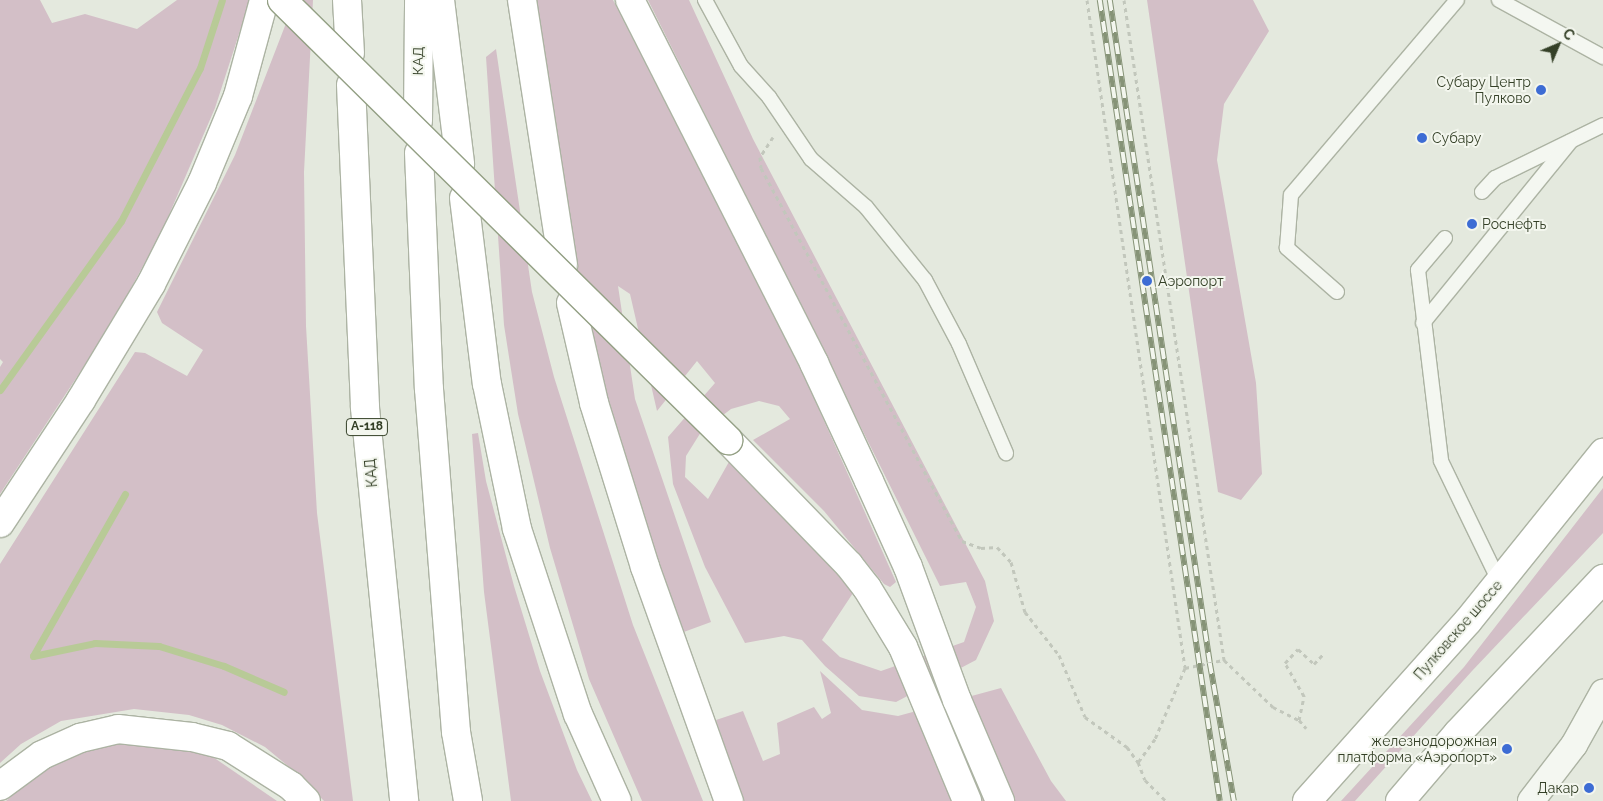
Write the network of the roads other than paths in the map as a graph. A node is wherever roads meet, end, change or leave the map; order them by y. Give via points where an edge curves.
1 (264, 0) edge
2 (282, 0) edge
3 (347, 0) edge
4 (419, 0) edge
5 (440, 0) edge
6 (522, 0) edge
7 (630, 0) edge
8 (705, 0) edge
9 (1457, 0) edge
10 (1499, 0) edge
11 (350, 53) dead end
12 (1603, 57) edge
13 (351, 85) dead end
14 (418, 121) dead end
15 (1603, 125) edge
16 (1570, 142) junction
17 (419, 153) dead end
18 (460, 164) dead end
19 (1482, 192) dead end
20 (464, 198) dead end
21 (1445, 238) dead end
22 (562, 265) dead end
23 (1337, 292) dead end
24 (571, 303) dead end
25 (1423, 323) junction
26 (1603, 453) edge
27 (1006, 454) dead end
28 (0, 523) edge
29 (1603, 579) edge
30 (1500, 583) junction
31 (1603, 693) edge
32 (0, 786) edge
33 (306, 801) edge
34 (404, 801) edge
35 (468, 801) edge
36 (617, 801) edge
37 (729, 801) edge
38 (967, 801) edge
39 (1000, 801) edge
40 (1307, 801) edge
41 (1400, 801) edge
42 (1531, 801) edge

1 - 28 main road via 238,96 202,183 152,284
2 - 38 main road, bridge via 728,440 849,565 903,647
3 - 11 main road
4 - 14 main road, КАД
5 - 18 main road
6 - 22 main road
7 - 39 main road via 814,363 908,567 957,700
8 - 27 lane via 741,66 769,97 811,160 866,207 926,280 959,344
9 - 23 lane via 1291,195 1286,248
10 - 12 lane
13 - 34 main road, КАД / А-118 via 365,408 398,768
15 - 16 lane
16 - 19 lane via 1494,178
16 - 25 lane
17 - 35 main road via 429,388 456,732
20 - 36 main road via 488,384 517,529 578,714
21 - 25 lane via 1418,270
24 - 37 main road via 594,402 645,567
25 - 30 lane via 1441,461
26 - 30 main road, Пулковское шоссе
29 - 41 main road via 1458,733
30 - 40 main road, Пулковское шоссе
31 - 42 street via 1574,745
32 - 33 main road via 42,755 80,738 118,729 192,737 228,746 276,776

